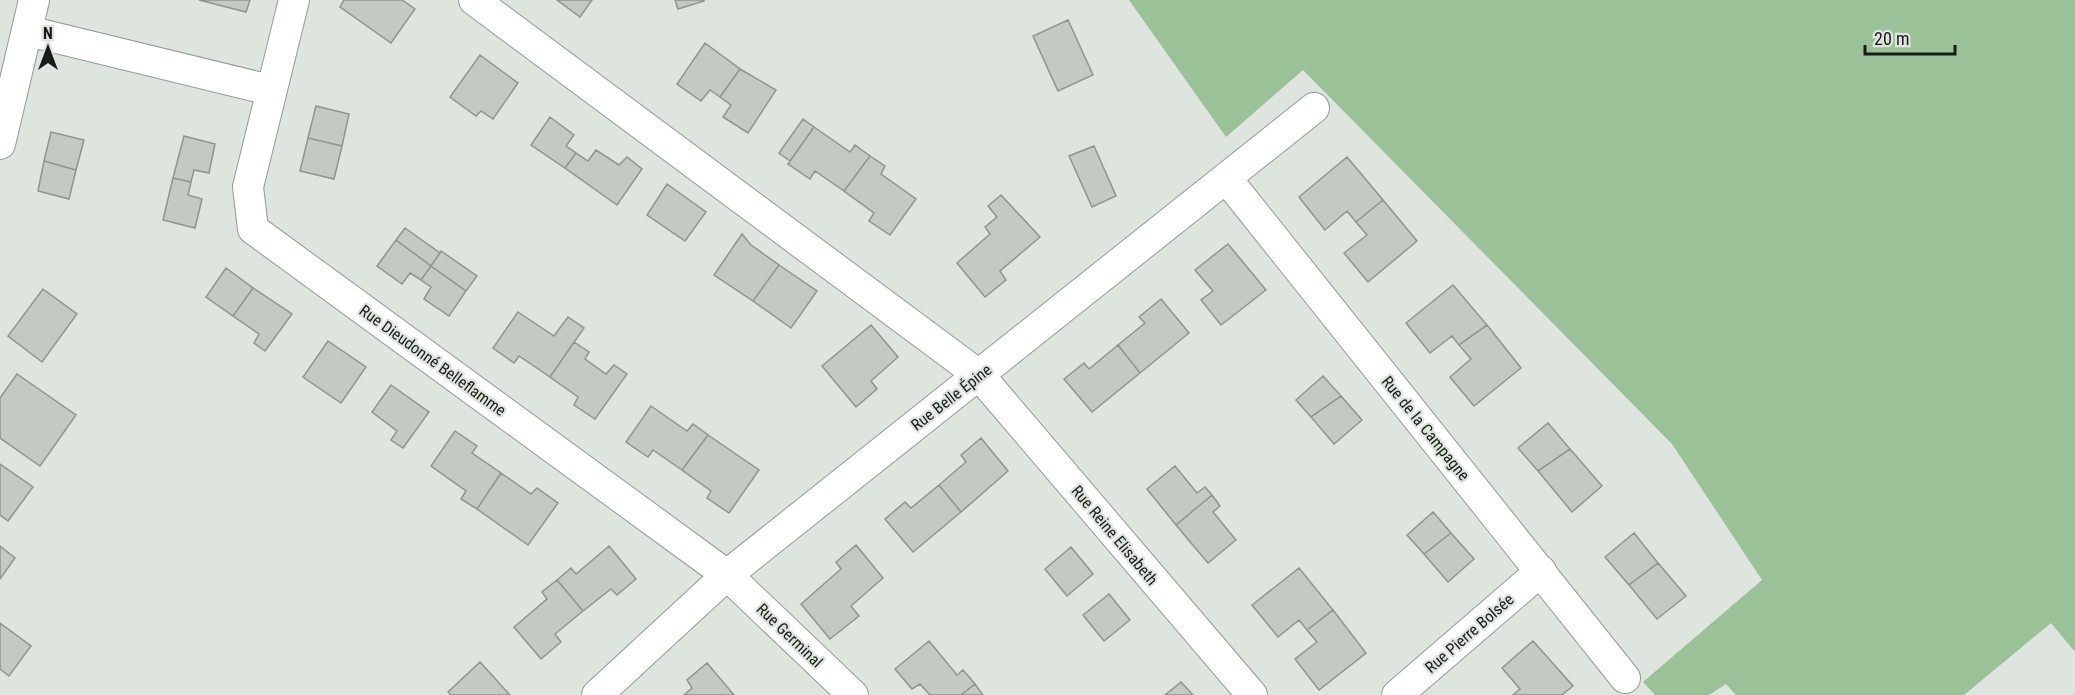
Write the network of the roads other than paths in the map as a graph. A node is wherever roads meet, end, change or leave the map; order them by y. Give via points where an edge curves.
1 (34, 0) edge
2 (294, 0) edge
3 (474, 0) edge
4 (28, 31) junction
5 (270, 90) junction
6 (1314, 108) dead end
7 (0, 144) edge
8 (1226, 178) junction
9 (979, 375) junction
10 (1541, 571) junction
11 (728, 575) junction
12 (1625, 678) dead end
13 (597, 695) edge
14 (853, 695) edge
15 (1252, 695) edge
16 (1397, 695) edge

1 - 4 street
2 - 5 street, Rue Dieudonné Belleflamme
3 - 9 street
4 - 5 street
4 - 7 street
5 - 11 street, Rue Dieudonné Belleflamme via 248,187 253,229
6 - 8 street, Rue Belle Épine
8 - 9 street, Rue Belle Épine
8 - 10 street, Rue de la Campagne
9 - 11 street, Rue Belle Épine
9 - 15 street, Rue Reine Elisabeth
10 - 12 street, Rue de la Campagne
10 - 16 street, Rue Pierre Bolsée
11 - 13 street, Rue Belle Épine
11 - 14 street, Rue Germinal

